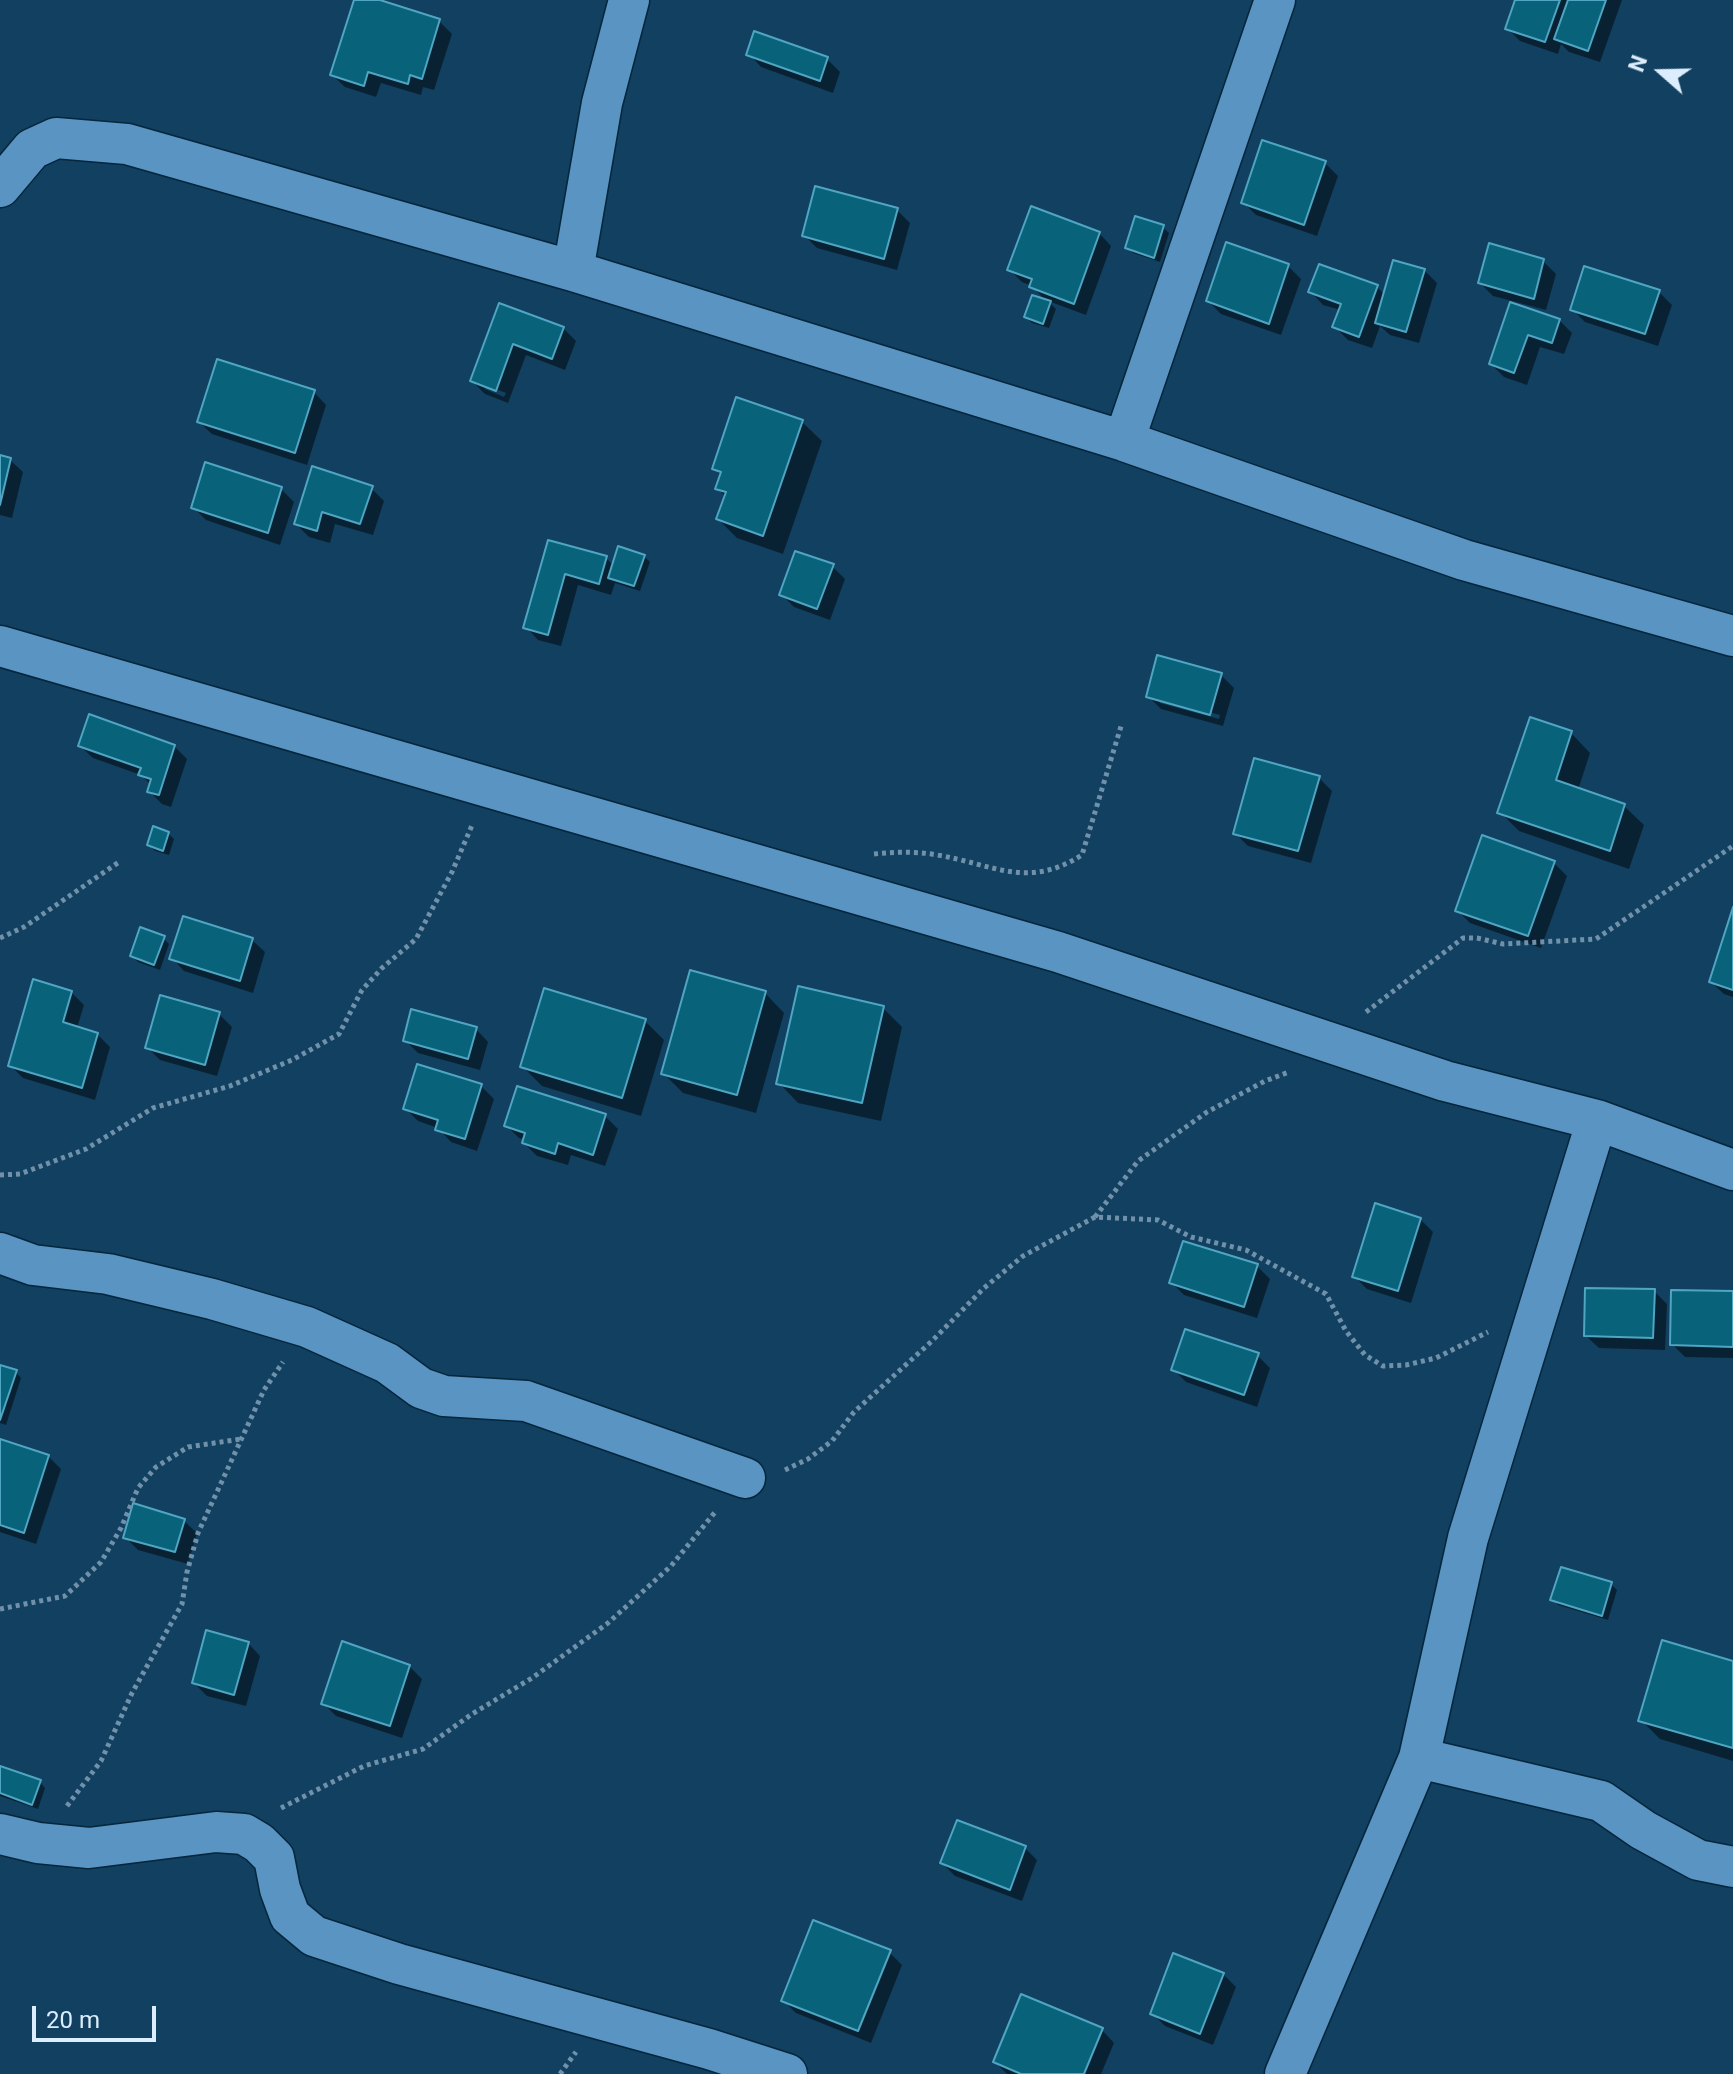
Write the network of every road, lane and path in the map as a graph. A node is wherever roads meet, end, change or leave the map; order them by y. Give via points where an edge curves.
1 (629, 0) edge
2 (1275, 0) edge
3 (0, 187) edge
4 (573, 271) junction
5 (1124, 441) junction
6 (1733, 636) edge
7 (0, 646) edge
8 (1122, 723) dead end
9 (488, 787) junction
10 (1733, 846) edge
11 (868, 854) dead end
12 (119, 862) dead end
13 (0, 938) edge
14 (1329, 1041) junction
15 (1597, 1120) junction
16 (1733, 1170) edge
17 (0, 1175) edge
18 (1095, 1217) junction
19 (0, 1253) edge
20 (1498, 1324) dead end
21 (307, 1327) junction
22 (241, 1439) junction
23 (745, 1478) junction
24 (0, 1609) edge
25 (1419, 1758) junction
26 (59, 1818) dead end
27 (0, 1834) edge
28 (244, 1834) junction
29 (1733, 1867) edge
30 (787, 2074) edge
31 (1285, 2074) edge

1 - 4 street via 602,103
2 - 5 street
3 - 4 street via 32,149 56,138 127,144
4 - 5 street
5 - 6 street via 1464,560
7 - 9 street
8 - 11 path via 1082,855 1063,867 1040,874 908,851
9 - 14 street via 1058,952
9 - 17 path via 416,939 362,990 339,1034 230,1086 153,1108 86,1149 20,1174
10 - 14 path via 1596,939 1503,944 1463,938
12 - 13 path
14 - 15 street via 1445,1081
14 - 18 path via 1296,1070 1207,1112 1138,1161
15 - 16 street
15 - 25 street via 1468,1538
18 - 20 path via 1158,1220 1191,1237 1246,1250 1326,1294 1365,1355 1383,1366 1436,1358
18 - 23 path via 1023,1256 984,1288 808,1459 765,1479
19 - 21 street via 33,1265 108,1274 212,1299
21 - 22 path via 264,1390
21 - 23 street via 356,1347 421,1388 444,1396 526,1401
22 - 24 path via 188,1447 156,1467 138,1488 101,1562 65,1596
22 - 26 path via 198,1533 182,1604 101,1761
23 - 28 path via 671,1566 608,1623 545,1669 423,1749 364,1766 290,1802
25 - 29 street via 1601,1801 1698,1860
25 - 31 street
27 - 28 street via 89,1848 216,1832
28 - 30 street via 274,1858 290,1916 314,1936

